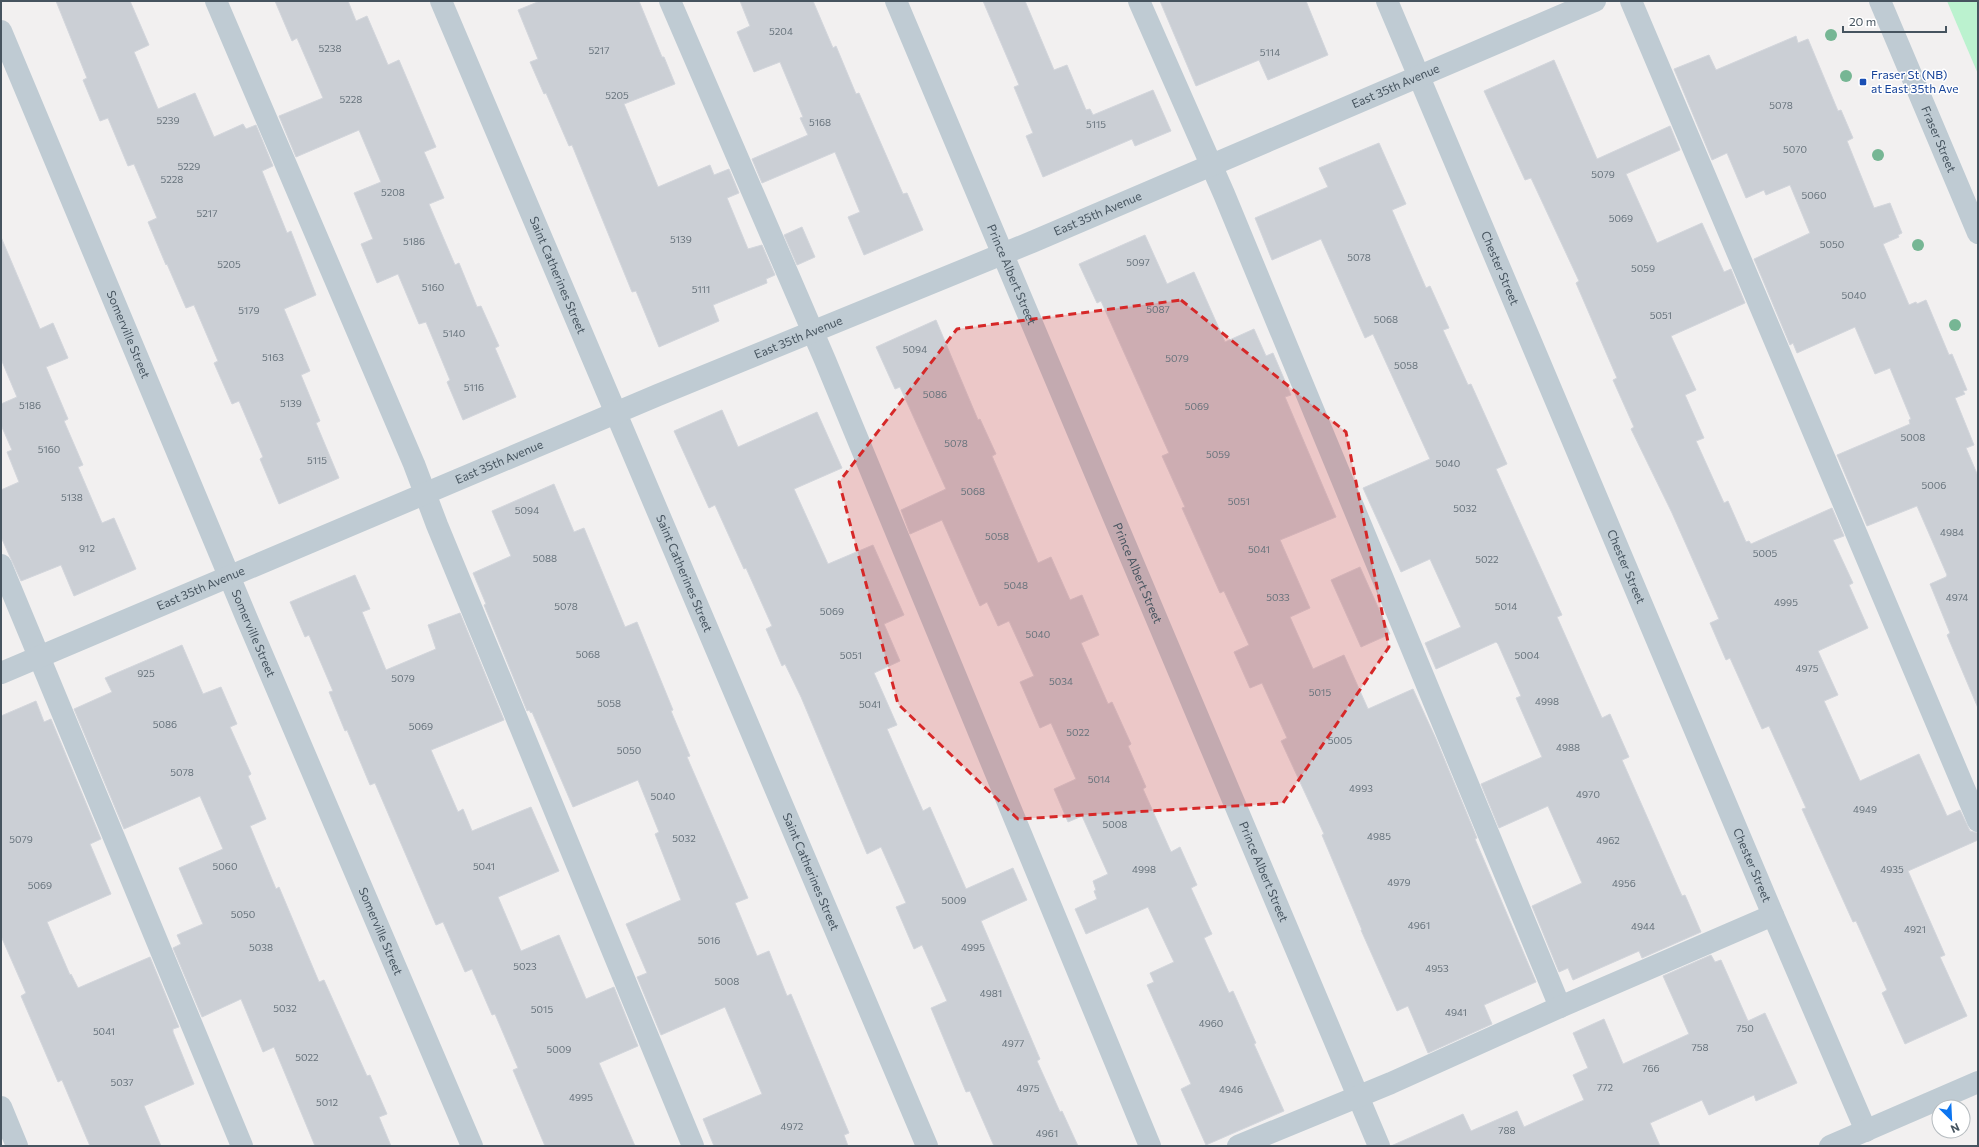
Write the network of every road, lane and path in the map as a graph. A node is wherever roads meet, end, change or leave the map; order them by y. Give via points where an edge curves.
1 (216, 1) edge
2 (441, 1) edge
3 (670, 1) edge
4 (896, 1) edge
5 (1139, 1) edge
6 (1388, 1) edge
7 (1595, 1) edge
8 (1631, 1) edge
9 (1880, 1) edge
10 (1, 32) edge
11 (1419, 75) junction
12 (1210, 164) junction
13 (1978, 233) edge
14 (1003, 254) junction
15 (812, 332) junction
16 (617, 413) junction
17 (425, 493) junction
18 (1, 565) edge
19 (229, 576) junction
20 (40, 657) junction
21 (1, 673) edge
22 (1978, 821) edge
23 (1773, 915) junction
24 (1560, 1007) junction
25 (1978, 1082) edge
26 (1358, 1097) junction
27 (1, 1107) edge
28 (1866, 1130) junction
29 (17, 1146) edge
30 (242, 1146) edge
31 (472, 1146) edge
32 (693, 1146) edge
33 (927, 1146) edge
34 (1150, 1146) edge
35 (1238, 1146) edge
36 (1379, 1146) edge
37 (1830, 1146) edge

1 - 17 street
2 - 16 street, Saint Catherines Street
3 - 15 street
4 - 14 street, Prince Albert Street
5 - 12 street
6 - 11 street, Chester Street
7 - 11 street, East 35th Avenue
8 - 22 street
9 - 13 street, Fraser Street
10 - 19 street, Somerville Street
11 - 12 street, East 35th Avenue
11 - 23 street, Chester Street
12 - 14 street, East 35th Avenue
12 - 24 street
14 - 15 street, East 35th Avenue
14 - 26 street, Prince Albert Street
15 - 16 street, East 35th Avenue
15 - 34 street
16 - 17 street, East 35th Avenue
16 - 33 street, Saint Catherines Street
17 - 19 street, East 35th Avenue
17 - 32 street
18 - 20 street
19 - 20 street, East 35th Avenue
19 - 31 street, Somerville Street
20 - 21 street, East 35th Avenue
20 - 30 street
23 - 24 street
23 - 28 street, Chester Street
24 - 26 street
25 - 28 street
26 - 35 street
26 - 36 street, Prince Albert Street
27 - 29 street
28 - 37 street

